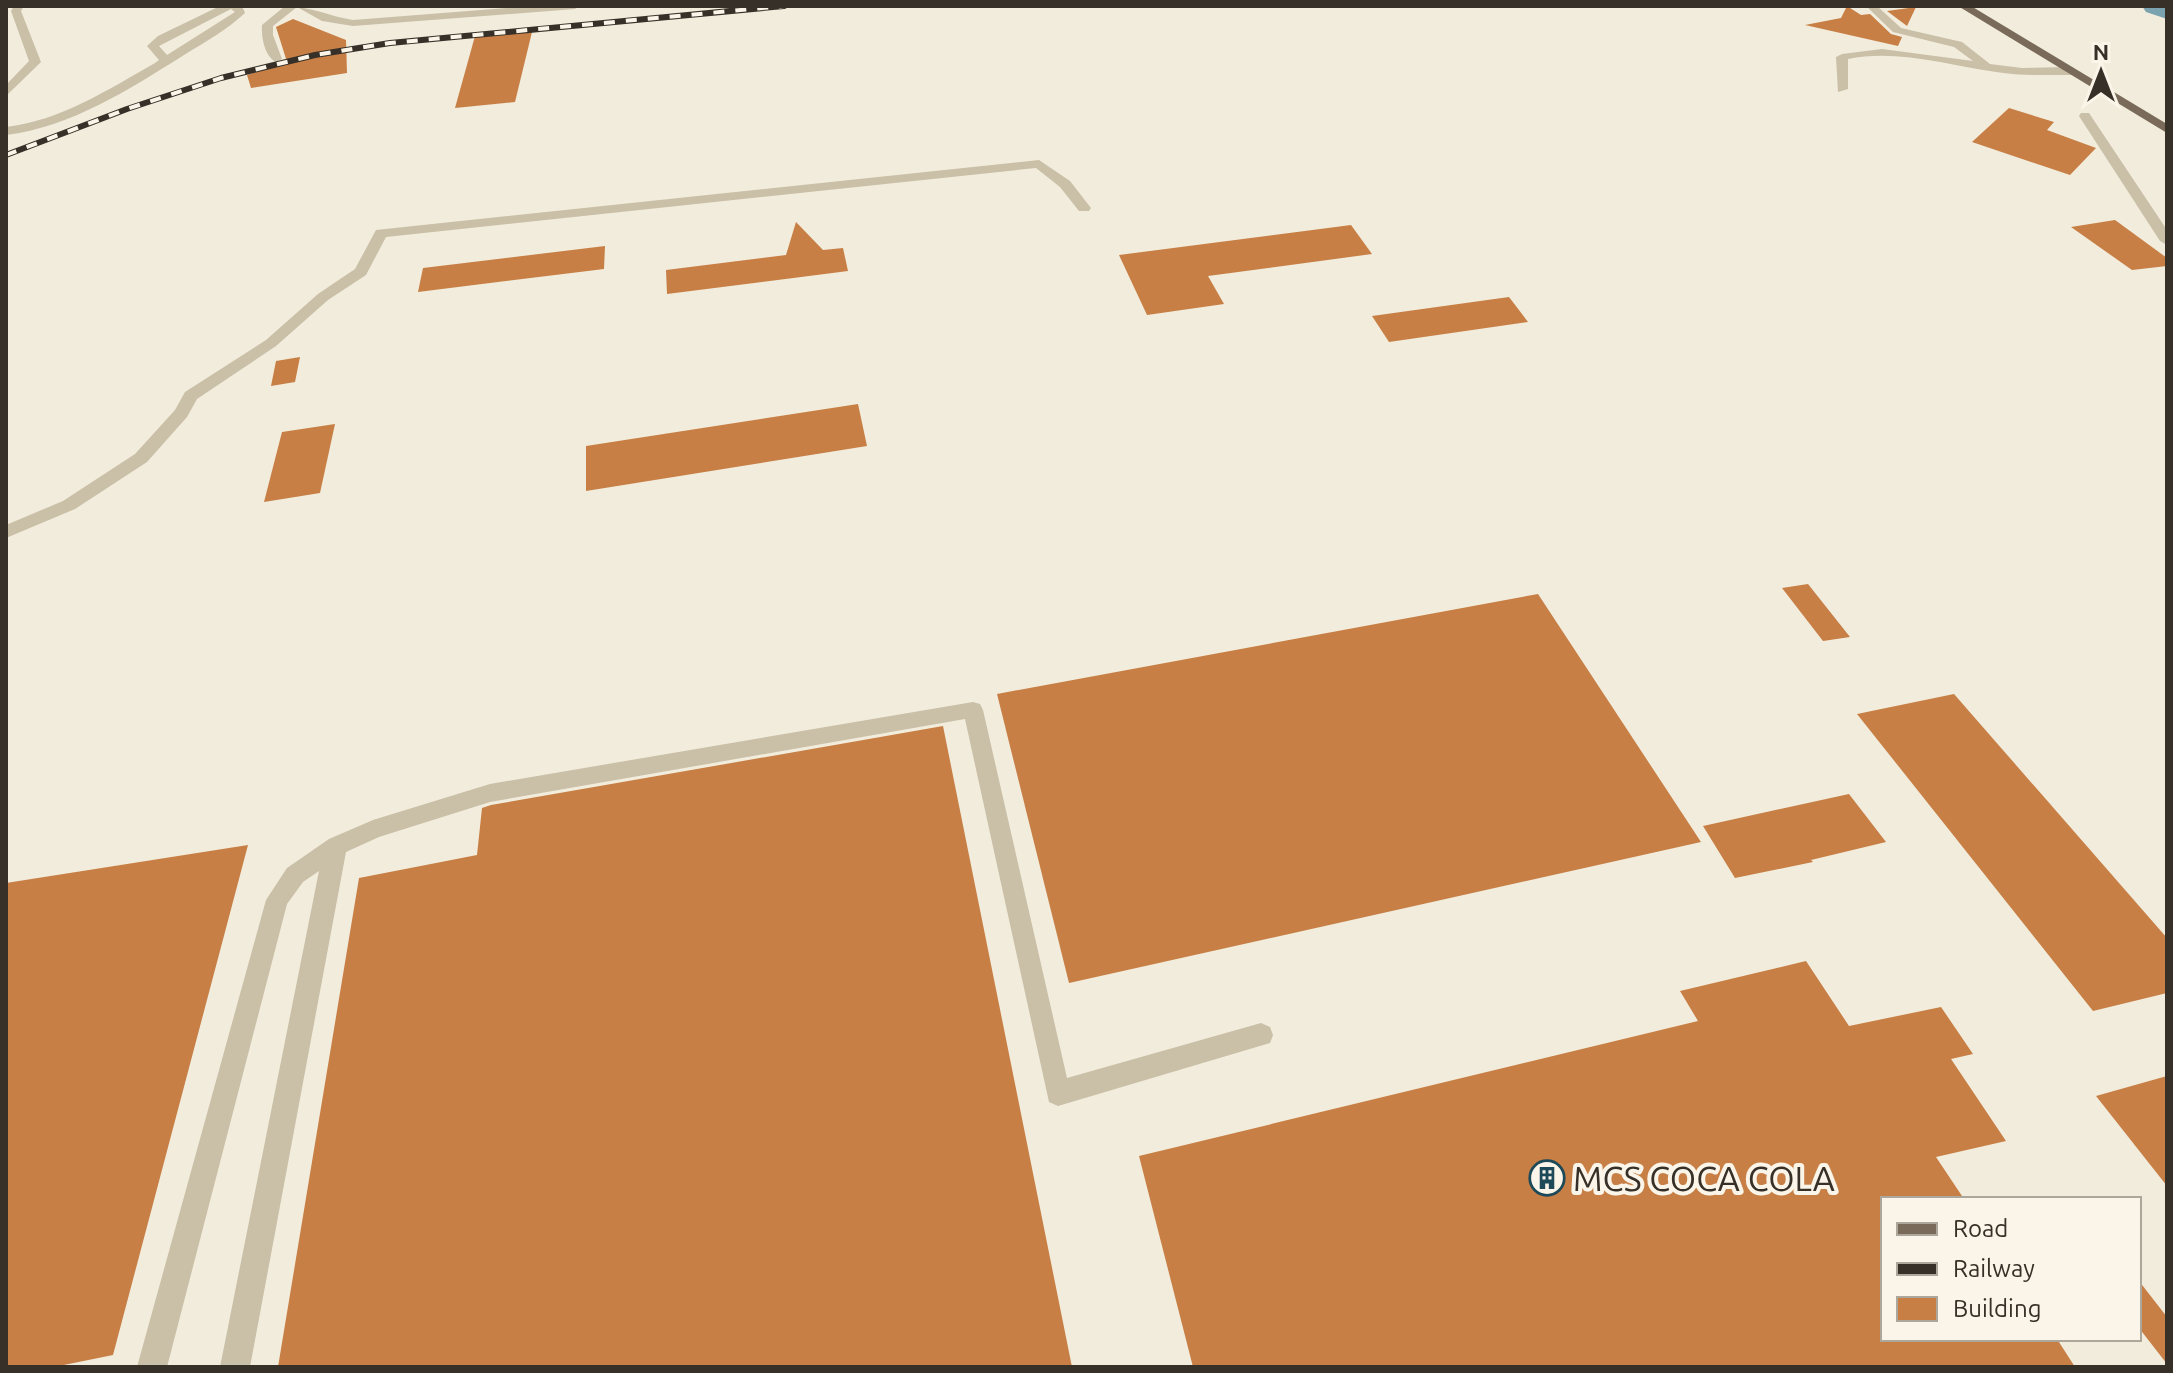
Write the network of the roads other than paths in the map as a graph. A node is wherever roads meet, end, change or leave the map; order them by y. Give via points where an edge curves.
1 (231, 6) edge
2 (292, 6) edge
3 (302, 6) edge
4 (362, 6) edge
5 (575, 6) edge
6 (1871, 6) edge
7 (1963, 6) edge
8 (14, 10) edge
9 (448, 10) edge
10 (353, 23) junction
11 (276, 59) dead end
12 (166, 61) junction
13 (1987, 66) junction
14 (2071, 71) junction
15 (1842, 89) dead end
16 (6, 92) edge
17 (2085, 116) dead end
18 (2167, 129) edge
19 (6, 131) edge
20 (1084, 208) dead end
21 (2167, 241) edge
22 (6, 532) edge
23 (337, 846) junction
24 (1261, 1035) dead end
25 (152, 1367) edge
26 (235, 1367) edge

1 - 12 lane via 240,13
1 - 12 lane via 162,38 153,46
2 - 11 lane via 268,25
3 - 10 lane via 326,19
4 - 10 lane
5 - 9 lane
6 - 13 lane via 1890,26 1958,44
7 - 14 main road
8 - 16 lane via 35,62
9 - 10 lane
12 - 19 lane via 45,125
13 - 14 lane
13 - 15 lane via 1853,54 1842,57
14 - 18 main road
17 - 21 lane
20 - 22 lane via 1039,164 381,233 361,272 271,343 191,396 141,458 69,505
23 - 24 lane via 373,829 490,793 973,710 1058,1093
23 - 25 lane via 295,875 277,900
23 - 26 lane

